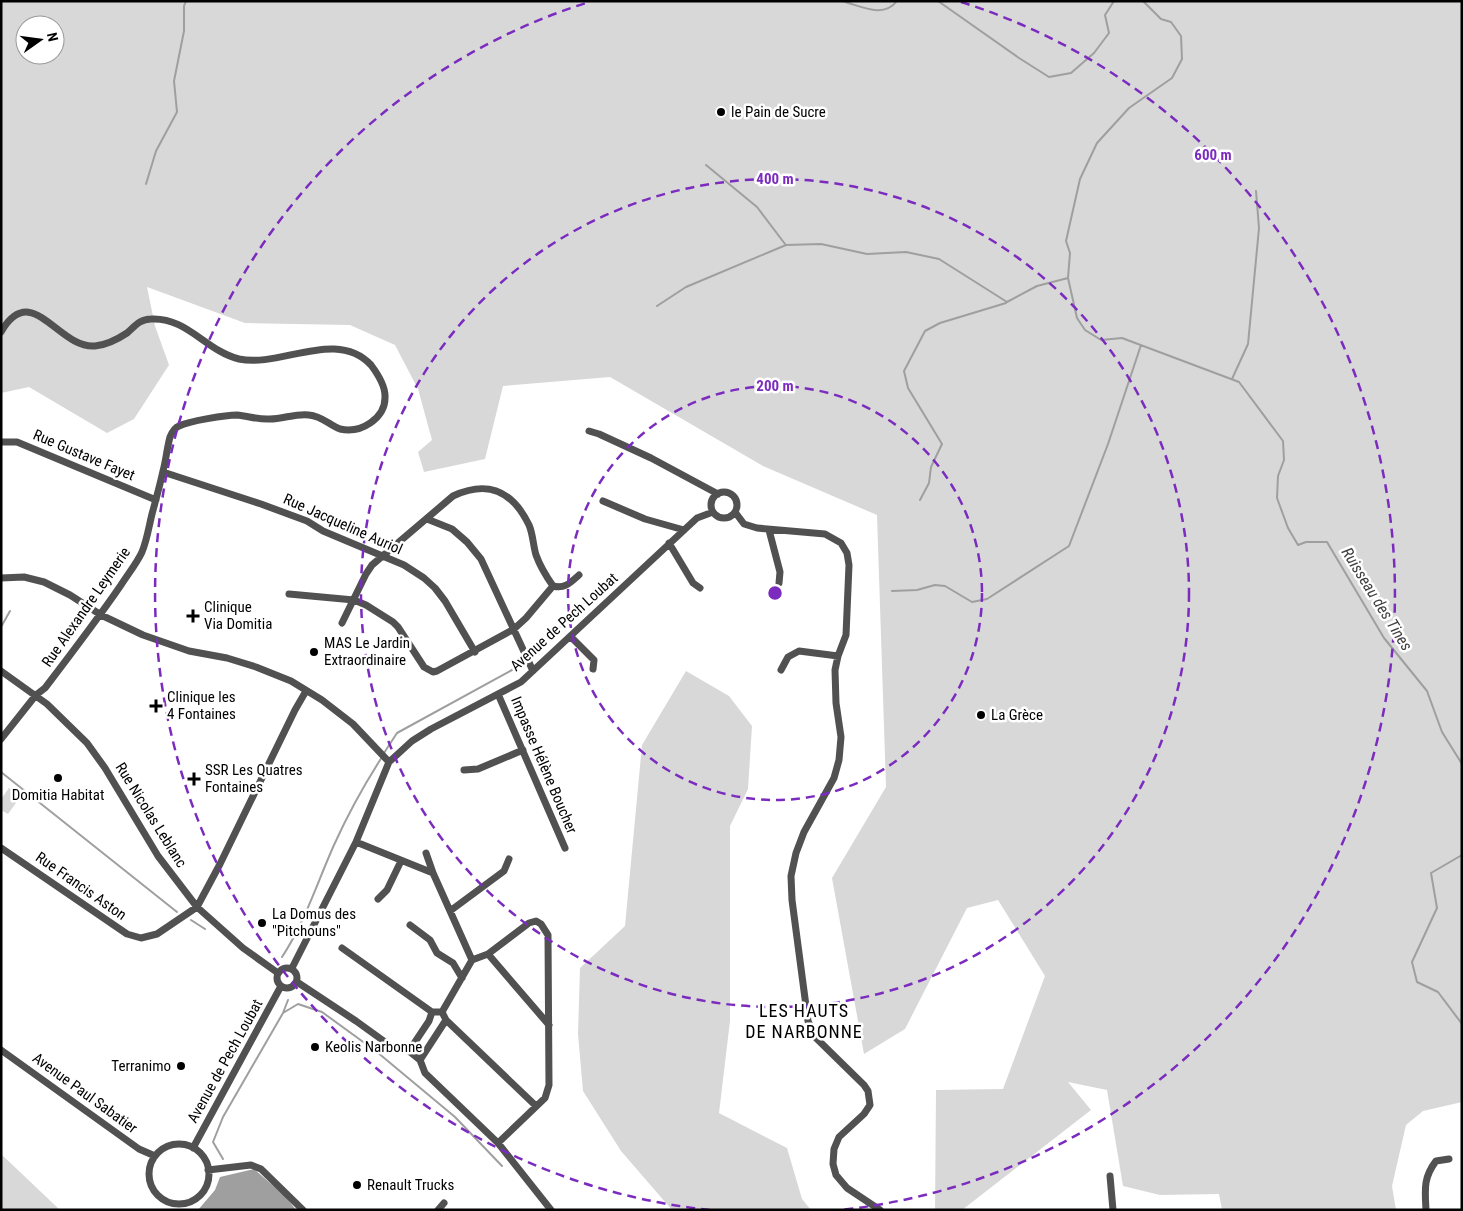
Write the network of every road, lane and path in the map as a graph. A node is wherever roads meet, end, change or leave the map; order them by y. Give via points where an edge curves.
1 (1, 332) edge
2 (589, 432) dead end
3 (1, 442) edge
4 (163, 472) junction
5 (718, 494) junction
6 (156, 500) junction
7 (604, 500) dead end
8 (714, 512) junction
9 (735, 512) junction
10 (427, 519) junction
11 (684, 530) junction
12 (769, 530) junction
13 (669, 543) junction
14 (383, 555) junction
15 (579, 575) dead end
16 (1, 578) edge
17 (778, 583) dead end
18 (553, 586) junction
19 (700, 588) dead end
20 (289, 594) dead end
21 (354, 600) junction
22 (101, 614) junction
23 (342, 623) dead end
24 (514, 629) junction
25 (571, 637) junction
26 (475, 652) junction
27 (838, 656) junction
28 (593, 669) dead end
29 (781, 670) dead end
30 (1, 671) edge
31 (533, 672) junction
32 (306, 691) junction
33 (498, 694) junction
34 (36, 696) junction
35 (1, 739) edge
36 (523, 750) junction
37 (387, 760) junction
38 (464, 770) dead end
39 (356, 842) junction
40 (1, 848) edge
41 (565, 848) dead end
42 (426, 853) dead end
43 (509, 859) dead end
44 (401, 861) junction
45 (433, 873) junction
46 (378, 899) dead end
47 (197, 907) junction
48 (450, 911) junction
49 (410, 925) dead end
50 (342, 948) dead end
51 (488, 954) junction
52 (472, 960) junction
53 (292, 968) junction
54 (278, 973) junction
55 (462, 978) junction
56 (296, 982) junction
57 (281, 986) junction
58 (432, 1012) junction
59 (442, 1012) junction
60 (446, 1020) junction
61 (549, 1025) junction
62 (1, 1050) edge
63 (409, 1051) junction
64 (420, 1060) junction
65 (536, 1106) junction
66 (498, 1143) junction
67 (193, 1148) junction
68 (154, 1156) junction
69 (1449, 1159) dead end
70 (208, 1170) junction
71 (1110, 1176) dead end
72 (192, 1201) junction
73 (444, 1203) dead end
74 (175, 1207) edge
75 (191, 1210) edge
76 (303, 1210) edge
77 (438, 1210) edge
78 (551, 1210) edge
79 (880, 1210) edge
80 (1113, 1210) edge
81 (1426, 1210) edge

1 - 4 street, Rue Alexandre Leymerie via 12,317 22,312 38,314 65,336 94,346 112,342 138,322 149,318 161,319 177,323 219,352 238,359 271,360 300,352 338,349 354,353 376,371 385,395 380,414 373,421 354,429 338,428 309,415 260,420 233,415 184,424 176,427 171,435
2 - 5 street via 651,458
3 - 6 street, Rue Gustave Fayet via 17,442
4 - 6 street, Rue Alexandre Leymerie
4 - 14 street, Rue Jacqueline Auriol via 307,521 323,531
5 - 8 street via 712,504
5 - 9 street via 732,495 737,505
6 - 22 street, Rue Alexandre Leymerie via 142,553
7 - 11 street via 645,519
8 - 9 street via 724,518
8 - 11 street, Avenue de Pech Loubat via 697,518
9 - 12 street via 744,524
10 - 14 street
10 - 18 street via 453,496 468,489 490,488 508,496 530,526 536,555
10 - 24 street via 452,529 481,559
11 - 13 street, Avenue de Pech Loubat
12 - 17 street via 780,572
12 - 27 street via 826,534 841,543 847,553 846,635
13 - 19 street via 693,583
13 - 25 street, Avenue de Pech Loubat
14 - 21 street via 366,574
14 - 26 street, Rue Jacqueline Auriol via 424,578 434,588
15 - 18 street via 565,586
16 - 22 street via 24,577 44,582
18 - 24 street
20 - 21 street
21 - 23 street
21 - 26 street via 393,622 428,670 437,672
22 - 32 street via 143,635 189,651 256,667 291,681
22 - 34 street, Rue Alexandre Leymerie
24 - 26 street
24 - 31 street
25 - 28 street via 594,660
25 - 31 street, Avenue de Pech Loubat
27 - 29 street via 799,651 788,657
27 - 79 street via 835,684 841,737 839,760 834,778 796,853 792,900 808,1021 816,1038 864,1085 870,1097 870,1105 864,1114 839,1137 834,1149 834,1168 847,1188
30 - 34 street, Rue Nicolas Leblanc
31 - 33 street, Avenue de Pech Loubat
32 - 37 street via 353,724
32 - 47 street, Rue Francis Aston
33 - 36 street, Impasse Hélène Boucher
33 - 37 street, Avenue de Pech Loubat via 430,729
34 - 35 street, Rue Alexandre Leymerie
34 - 47 street, Rue Nicolas Leblanc via 96,755 158,856
36 - 38 street via 478,769
36 - 41 street, Impasse Hélène Boucher
37 - 39 street, Avenue de Pech Loubat
39 - 44 street
39 - 53 street, Avenue de Pech Loubat
40 - 47 street, Rue Francis Aston via 127,934 141,938 157,934
42 - 45 street
43 - 48 street via 504,871
44 - 45 street
44 - 46 street via 387,890
45 - 48 street
47 - 54 street, Rue Nicolas Leblanc via 243,948
48 - 52 street
49 - 55 street via 430,940 437,953 452,963
50 - 58 street
51 - 52 street
51 - 61 street
51 - 61 street via 529,922 536,920 541,924 548,935
52 - 55 street
53 - 54 street via 282,968
53 - 56 street
54 - 57 street via 276,979
55 - 59 street
56 - 57 street via 288,988
56 - 63 street via 392,1048
57 - 67 street, Avenue de Pech Loubat
58 - 59 street
58 - 63 street
59 - 60 street
60 - 64 street
60 - 65 street
61 - 65 street via 549,1085 545,1098
62 - 68 street, Avenue Paul Sabatier via 139,1149
63 - 64 street
64 - 66 street via 425,1073
65 - 66 street
66 - 78 street
67 - 68 street via 177,1144
67 - 70 street via 206,1161
68 - 74 street via 148,1176 151,1186 160,1198
69 - 81 street via 1436,1161 1428,1171
70 - 72 street via 205,1188
70 - 76 street via 251,1165 262,1169
71 - 80 street
72 - 74 street
72 - 75 street
73 - 77 street

